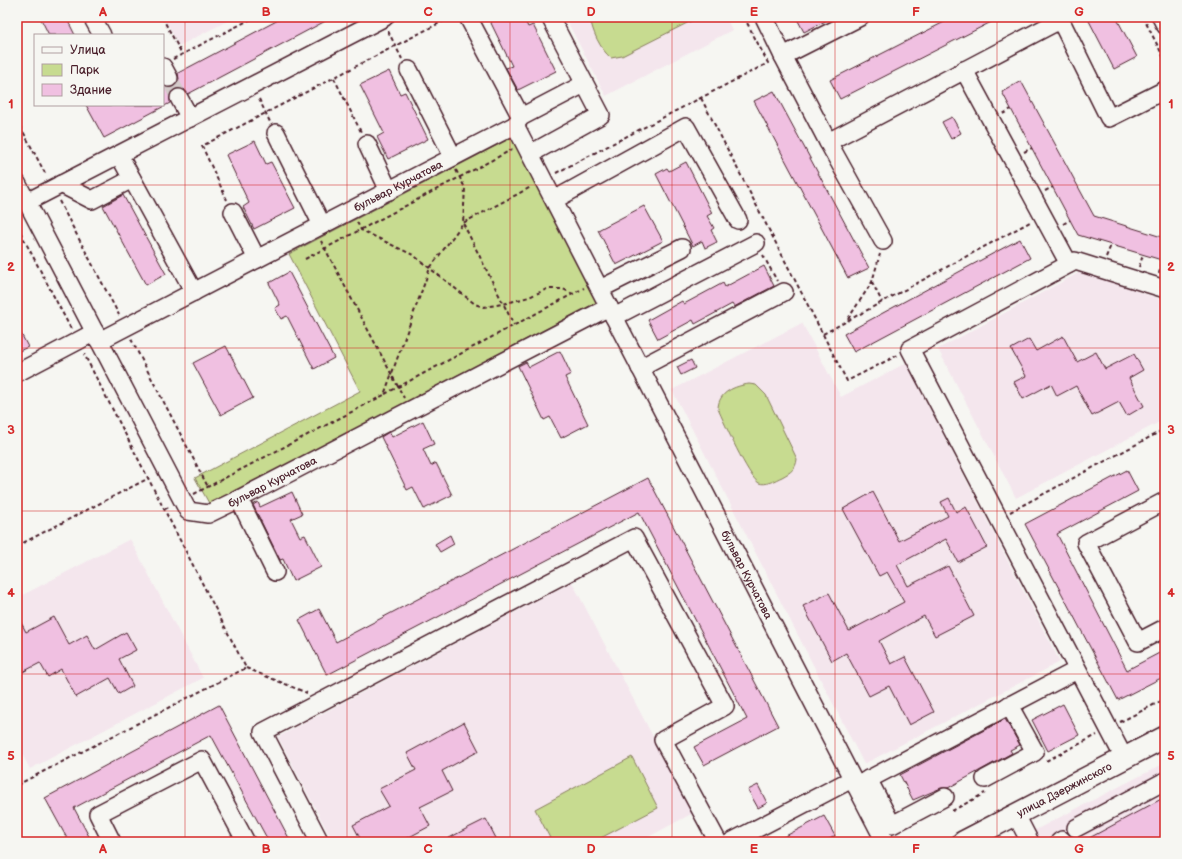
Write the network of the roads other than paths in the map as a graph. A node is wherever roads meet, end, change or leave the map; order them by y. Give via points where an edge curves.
1 (92, 17) edge
2 (468, 17) edge
3 (550, 17) edge
4 (764, 17) edge
5 (860, 17) edge
6 (1161, 17) edge
7 (378, 19) edge
8 (1060, 19) edge
9 (1165, 25) edge
10 (101, 34) edge
11 (783, 56) junction
12 (409, 70) road end
13 (964, 70) junction
14 (584, 84) junction
15 (1165, 90) edge
16 (180, 98) tunnel mouth
17 (190, 118) junction
18 (518, 121) junction
19 (276, 133) road end
20 (828, 142) junction
21 (367, 144) road end
22 (527, 148) junction
23 (119, 155) junction
24 (452, 158) junction
25 (132, 179) junction
26 (17, 183) edge
27 (57, 187) junction
28 (389, 191) junction
29 (554, 200) junction
30 (27, 202) junction
31 (233, 212) road end
32 (738, 220) dead end
33 (319, 227) junction
34 (883, 241) road end
35 (756, 243) road end
36 (682, 248) dead end
37 (257, 259) junction
38 (1069, 264) junction
39 (598, 286) junction
40 (1165, 289) edge
41 (194, 292) junction
42 (784, 292) road end
43 (611, 312) junction
44 (97, 336) junction
45 (640, 368) junction
46 (17, 373) edge
47 (239, 499) junction
48 (1165, 501) edge
49 (275, 572) dead end
50 (1165, 628) edge
51 (1077, 670) junction
52 (1009, 705) junction
53 (1165, 737) edge
54 (1124, 758) junction
55 (985, 779) dead end
56 (859, 781) junction
57 (1165, 781) edge
58 (945, 797) dead end
59 (1016, 814) junction
60 (1076, 828) dead end
61 (112, 842) edge
62 (246, 842) edge
63 (320, 842) edge
64 (718, 842) edge
65 (731, 842) edge
66 (885, 842) edge
67 (963, 842) edge
68 (1030, 842) edge

1 - 10 street
2 - 18 street
3 - 14 street
4 - 11 street
5 - 11 street
6 - 9 street
7 - 17 street
8 - 13 street
8 - 15 street via 1109,118
11 - 20 street
12 - 24 street
13 - 20 street
13 - 38 street
14 - 18 street
14 - 22 street via 601,115
16 - 17 street
17 - 23 street
18 - 22 street, бульвар Курчатова
18 - 24 street, бульвар Курчатова
19 - 33 street
20 - 34 street
21 - 28 street
22 - 29 street, бульвар Курчатова
23 - 25 street
23 - 27 street
24 - 28 street, бульвар Курчатова
25 - 27 street via 92,200
25 - 41 street
26 - 30 street, бульвар Курчатова
27 - 30 street
28 - 33 street, бульвар Курчатова
29 - 32 street via 686,127
29 - 39 street, бульвар Курчатова
30 - 44 street, бульвар Курчатова
31 - 37 street
33 - 37 street, бульвар Курчатова
35 - 43 street
36 - 39 street
37 - 41 street, бульвар Курчатова
38 - 40 street via 1075,261
38 - 51 street via 910,349
39 - 43 street, бульвар Курчатова
41 - 44 street, бульвар Курчатова via 126,327
42 - 45 street
43 - 45 street, бульвар Курчатова
43 - 47 street, бульвар Курчатова via 410,410
44 - 46 street
44 - 47 street, бульвар Курчатова via 188,511 208,514
45 - 56 street, бульвар Курчатова
47 - 49 street
48 - 50 street via 1086,543 1138,642
51 - 52 street
51 - 54 street
52 - 55 street via 1035,752
52 - 56 street
53 - 54 main road, улица Дзержинского
54 - 59 main road, улица Дзержинского
56 - 58 street via 892,825
56 - 65 street
56 - 66 street, бульвар Курчатова
57 - 60 street
59 - 67 main road, улица Дзержинского
59 - 68 street
61 - 62 street via 98,814 202,760
63 - 64 street via 263,732 634,538 725,706 663,740

